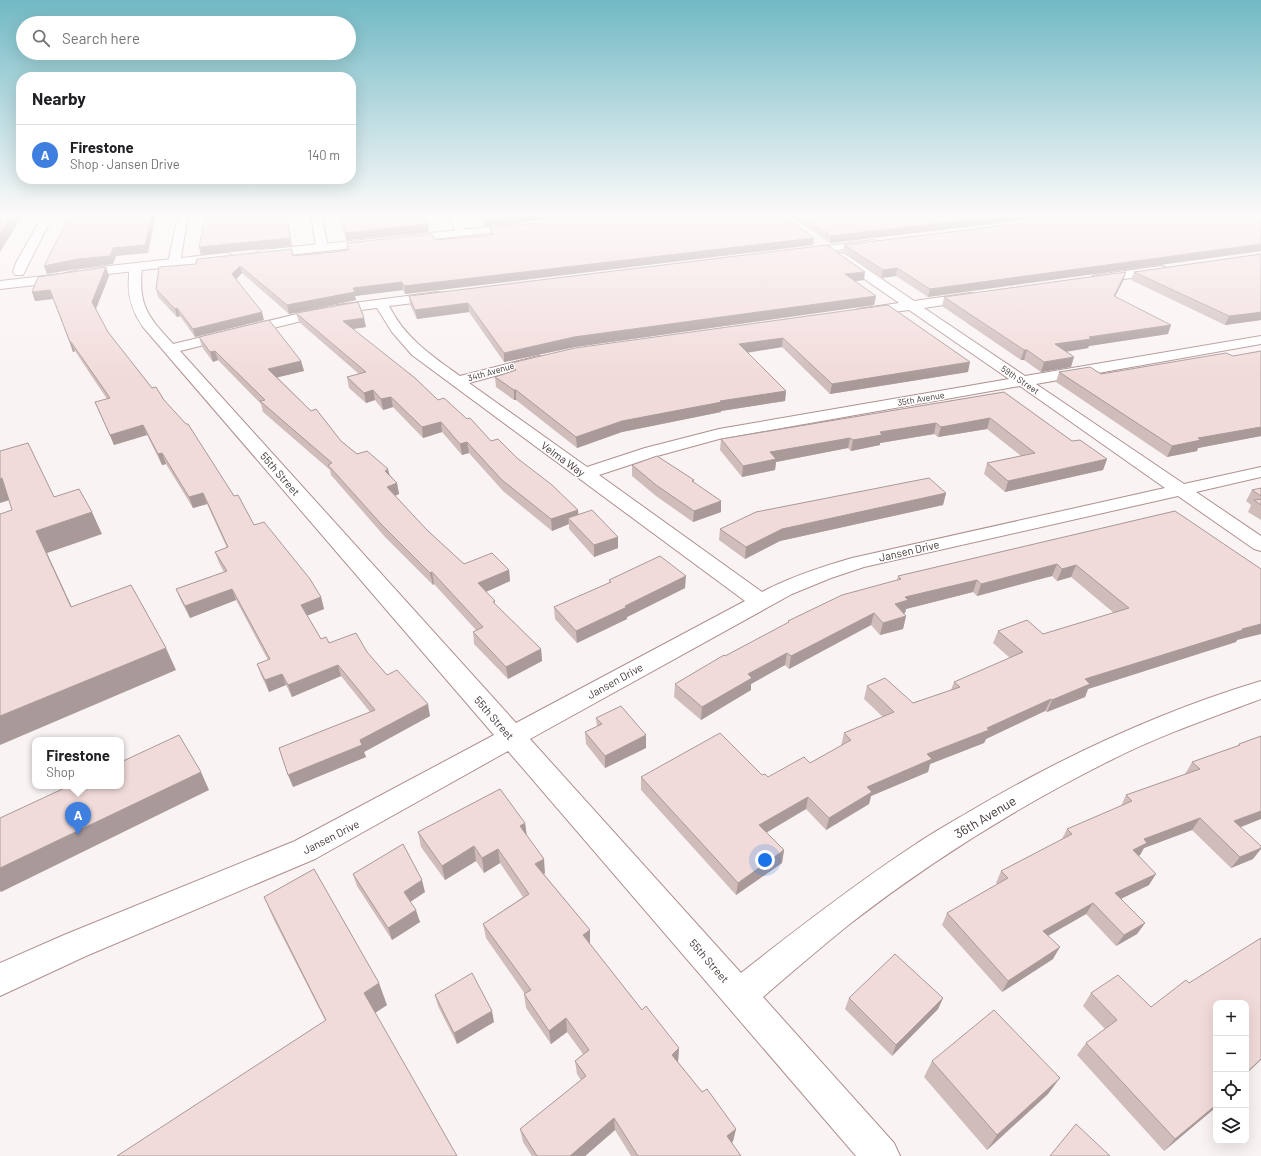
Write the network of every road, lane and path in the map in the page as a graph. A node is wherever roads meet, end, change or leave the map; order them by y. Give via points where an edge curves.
1 (21, 269) edge
2 (118, 269) edge
3 (136, 269) edge
4 (858, 269) edge
5 (1168, 269) edge
6 (20, 272) dead end
7 (82, 273) junction
8 (0, 278) edge
9 (1082, 281) edge
10 (0, 285) edge
11 (452, 294) edge
12 (981, 295) edge
13 (381, 303) junction
14 (911, 305) junction
15 (848, 314) edge
16 (1261, 340) edge
17 (170, 349) junction
18 (549, 357) edge
19 (457, 381) junction
20 (1022, 381) junction
21 (1261, 472) edge
22 (585, 474) junction
23 (1180, 490) junction
24 (1261, 545) edge
25 (760, 601) junction
26 (1261, 690) edge
27 (512, 738) junction
28 (0, 980) edge
29 (739, 995) junction
30 (882, 1156) edge

1 - 6 street
2 - 7 main road
3 - 17 street, 55th Street via 134,286 138,310
4 - 14 street, 59th Street
5 - 9 street
7 - 8 main road via 62,272
7 - 10 main road via 62,278
11 - 13 street
12 - 14 street
13 - 17 street via 309,314
13 - 19 street, Velma Way via 399,334 417,352
14 - 15 street
14 - 20 street, 59th Street
16 - 20 street, 35th Avenue
17 - 27 street, 55th Street
18 - 19 street, 34th Avenue
19 - 22 street, Velma Way
20 - 22 street, 35th Avenue via 719,434
20 - 23 street, 59th Street
21 - 23 street, Jansen Drive
22 - 25 street, Velma Way
23 - 24 street, 59th Street
23 - 25 street, Jansen Drive via 859,562 790,586
25 - 27 street, Jansen Drive
26 - 29 street, 36th Avenue via 1170,723 1101,753 1022,794 915,860 841,913
27 - 28 street, Jansen Drive via 305,850 245,878 85,940
27 - 29 street, 55th Street
29 - 30 street, 55th Street

